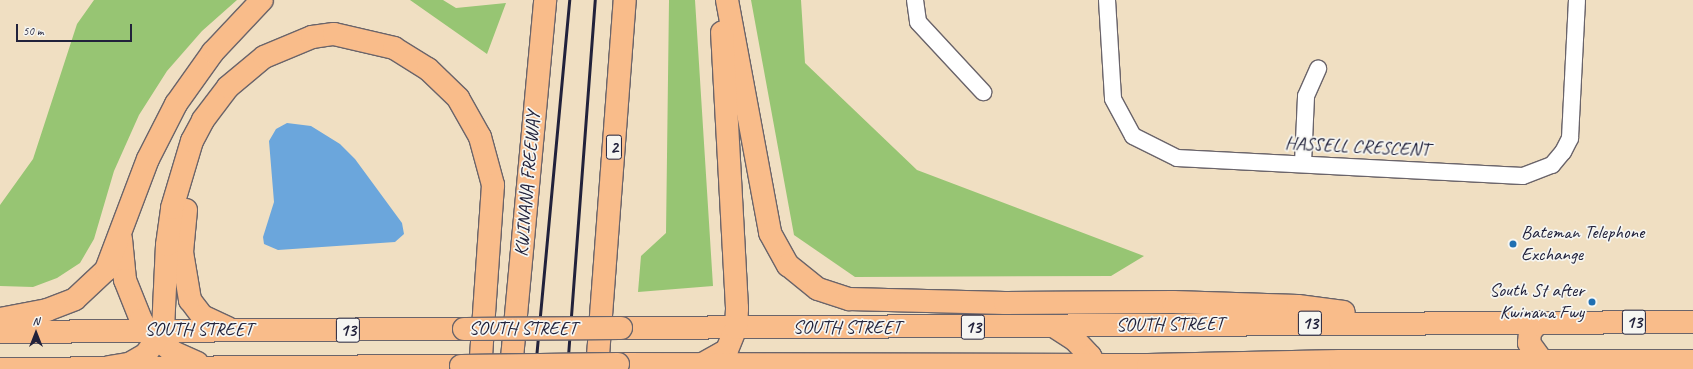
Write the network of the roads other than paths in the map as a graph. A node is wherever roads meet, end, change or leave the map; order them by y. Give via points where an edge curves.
1 (262, 0) edge
2 (545, 0) edge
3 (625, 0) edge
4 (720, 0) edge
5 (727, 0) edge
6 (915, 0) edge
7 (1107, 0) edge
8 (1577, 0) edge
9 (1318, 69) dead end
10 (983, 92) dead end
11 (214, 104) junction
12 (1303, 163) junction
13 (121, 236) junction
14 (0, 319) edge
15 (1428, 322) junction
16 (1539, 322) junction
17 (1693, 322) edge
18 (1055, 327) junction
19 (736, 328) junction
20 (233, 330) junction
21 (0, 332) edge
22 (157, 334) junction
23 (1340, 361) junction
24 (1542, 361) junction
25 (1693, 361) edge
26 (701, 364) junction
27 (205, 366) junction
28 (109, 367) junction
29 (471, 367) edge
30 (1096, 367) edge
31 (0, 369) edge
32 (511, 369) edge
33 (596, 369) edge
34 (1315, 369) edge

1 - 13 highway via 213,52 176,104 148,160
2 - 32 highway, KWINANA FREEWAY
3 - 33 highway, 2
4 - 19 highway
5 - 15 highway via 770,233 788,266 818,289 849,299 1005,303 1173,302 1298,306
6 - 10 street via 918,22
7 - 12 street, HASSELL CRESCENT via 1112,99 1133,136 1177,158
8 - 12 street, HASSELL CRESCENT via 1570,138 1552,165 1523,176
9 - 12 street via 1306,96
11 - 20 highway via 197,155 187,203 182,252 190,300 202,316
11 - 22 highway via 192,141 172,208
11 - 29 highway via 228,87 264,57 312,37 334,34 394,48 444,82 470,116 487,160 493,186 487,294
13 - 14 highway via 106,270 82,294 47,310
13 - 22 highway via 128,290
15 - 16 highway, SOUTH STREET / 13
15 - 18 highway, SOUTH STREET / 13
16 - 17 highway, SOUTH STREET / 13
16 - 24 highway via 1530,332 1529,344
18 - 19 highway, SOUTH STREET / 13
18 - 30 highway via 1076,340
19 - 20 highway, SOUTH STREET / 13, bridge
19 - 26 highway via 727,350
20 - 22 highway, SOUTH STREET / 13
21 - 22 highway, SOUTH STREET / 13
22 - 27 highway via 173,352
22 - 28 highway via 142,357 129,364
23 - 24 highway, SOUTH STREET / 13
23 - 30 highway, SOUTH STREET / 13
23 - 34 highway
24 - 25 highway, SOUTH STREET / 13
26 - 29 highway, SOUTH STREET / 13, bridge
26 - 30 highway, SOUTH STREET / 13
27 - 28 highway, SOUTH STREET / 13
27 - 29 highway, SOUTH STREET / 13
28 - 31 highway, SOUTH STREET / 13

